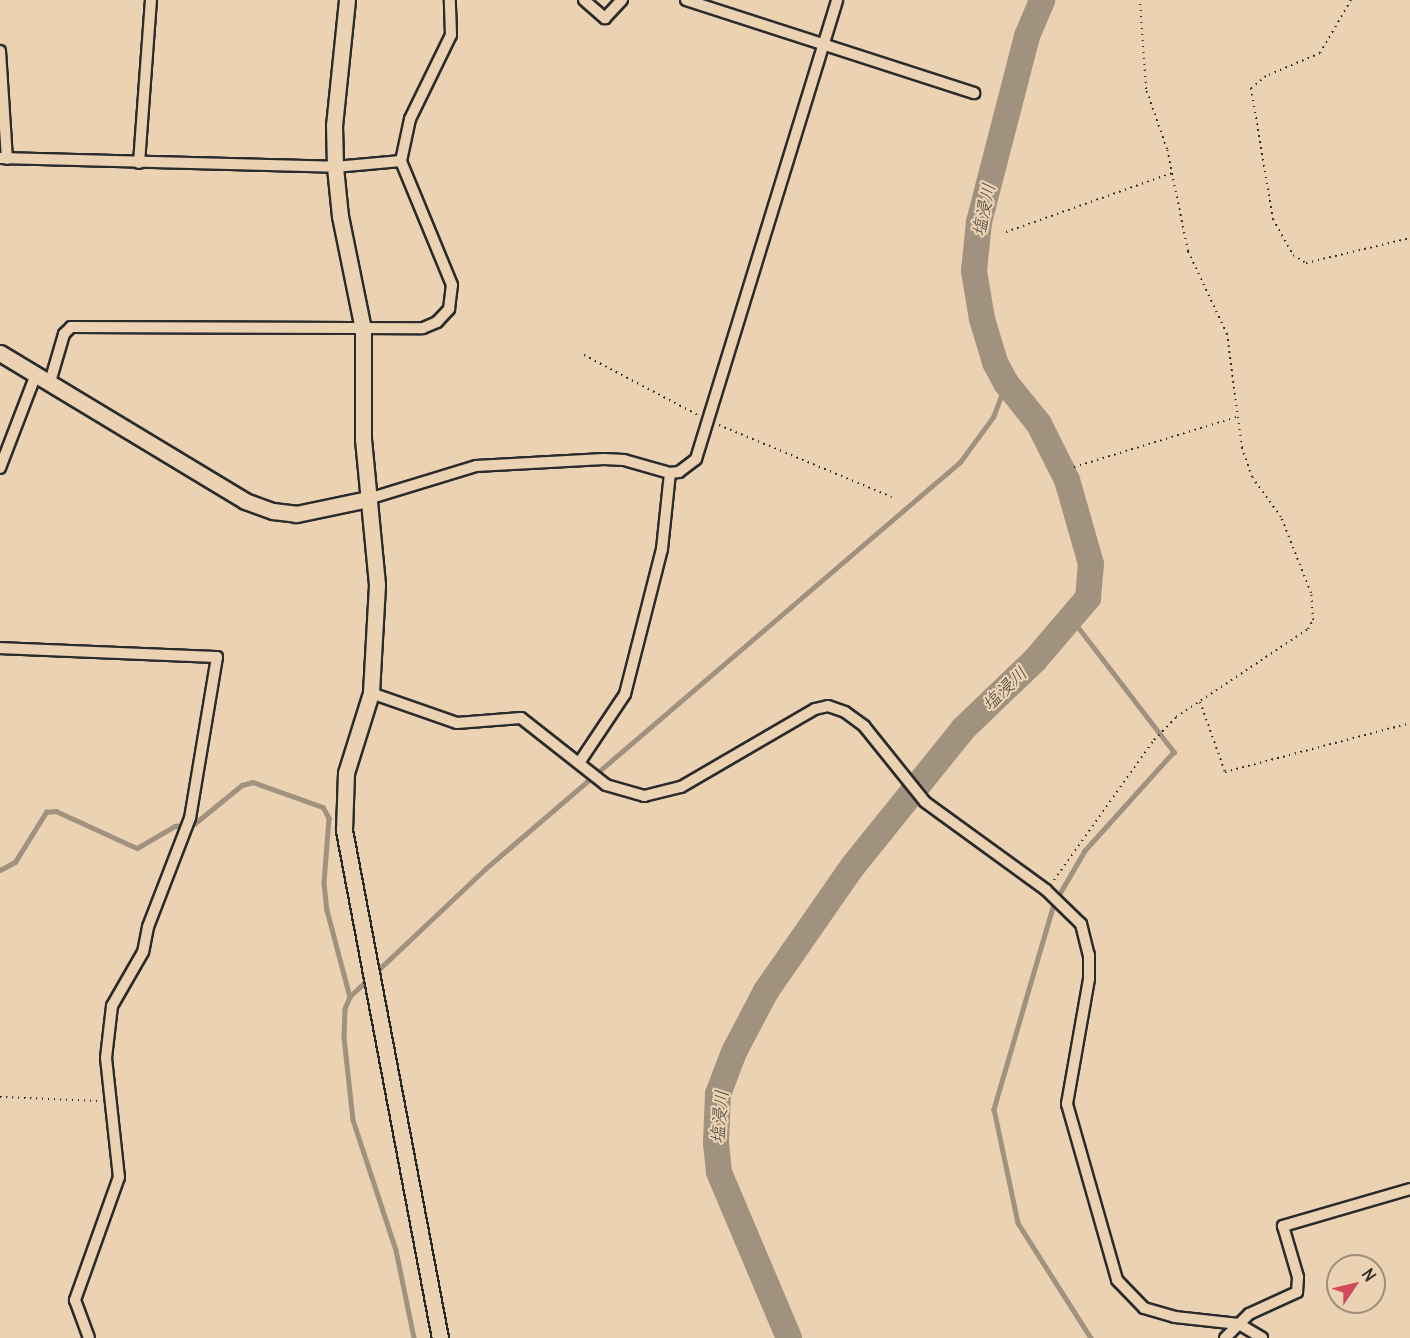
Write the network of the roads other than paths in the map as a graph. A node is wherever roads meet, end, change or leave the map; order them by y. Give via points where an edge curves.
1 (151, 0) edge
2 (347, 0) edge
3 (450, 0) edge
4 (584, 0) edge
5 (622, 0) edge
6 (686, 0) edge
7 (837, 0) edge
8 (824, 43) junction
9 (0, 51) edge
10 (974, 93) dead end
11 (4, 159) edge
12 (401, 162) junction
13 (139, 163) junction
14 (335, 167) junction
15 (363, 329) junction
16 (0, 353) edge
17 (36, 375) junction
18 (50, 382) junction
19 (0, 468) edge
20 (670, 473) junction
21 (368, 499) junction
22 (0, 648) edge
23 (371, 693) junction
24 (579, 763) junction
25 (1410, 1189) edge
26 (1239, 1324) junction
27 (89, 1338) edge
28 (440, 1338) edge
29 (1225, 1338) edge
30 (1262, 1338) edge

1 - 13 street
2 - 14 street via 334,125
3 - 12 street via 451,35 410,120
4 - 5 street via 604,18
6 - 8 street
7 - 8 street
8 - 10 street
8 - 20 street via 696,459 679,472
9 - 11 street
11 - 13 street
12 - 14 street
12 - 15 street via 410,190 447,264 452,285 449,309 423,328
13 - 14 street
14 - 15 street
15 - 18 street via 71,327 64,334
15 - 21 street via 363,440
16 - 17 street
17 - 18 street
17 - 19 street
18 - 21 street via 245,501 296,514
20 - 21 street via 624,460 496,464 476,466
20 - 24 street via 662,549 625,694
21 - 23 street via 377,585
22 - 27 street via 217,657 190,818 148,927 143,952 112,1006 106,1058 119,1177 75,1300
23 - 24 street via 457,723 520,718
23 - 28 street via 346,773 344,830
24 - 26 street via 606,785 644,796 681,787 786,724 828,706 845,712 864,726 925,802 1046,890 1069,910 1086,938 1089,979 1067,1104 1117,1280 1144,1308 1175,1317
25 - 26 street via 1283,1226 1298,1277 1298,1292 1249,1314
26 - 29 street
26 - 30 street

